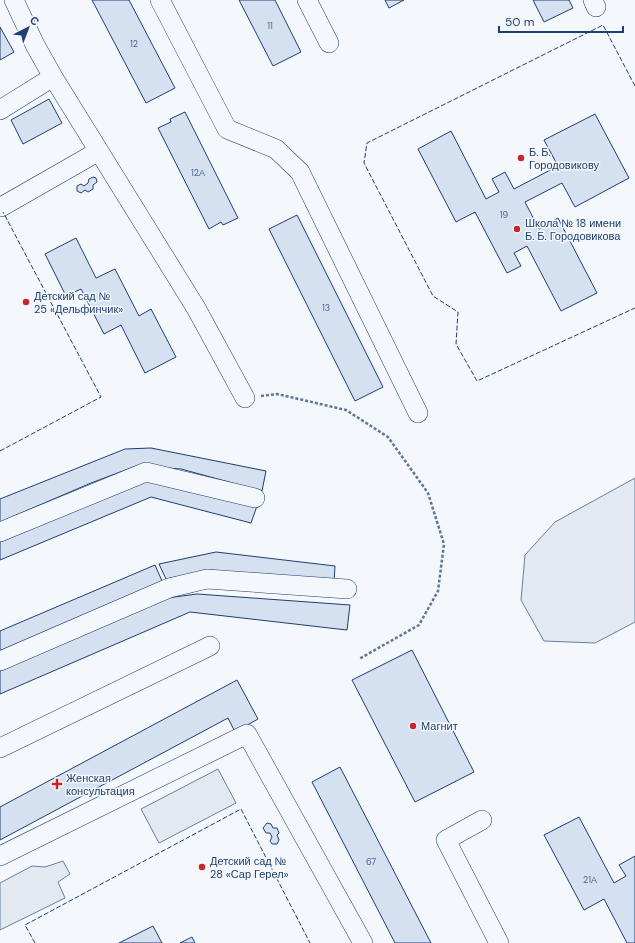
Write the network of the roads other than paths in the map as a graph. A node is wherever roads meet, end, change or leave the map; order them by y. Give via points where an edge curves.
1 (14, 0) edge
2 (160, 0) edge
3 (307, 0) edge
4 (329, 43) dead end
5 (53, 77) junction
6 (0, 110) edge
7 (99, 151) junction
8 (1, 207) edge
9 (245, 398) road end
10 (418, 414) dead end
11 (255, 498) dead end
12 (0, 532) edge
13 (347, 589) dead end
14 (210, 646) dead end
15 (0, 661) edge
16 (0, 748) edge
17 (482, 820) dead end
18 (0, 856) edge
19 (362, 943) edge
20 (499, 943) edge

1 - 5 street
2 - 10 street via 227,128 276,149 300,172
3 - 4 street
5 - 6 street
5 - 7 street
7 - 8 street
7 - 9 street via 196,308
11 - 12 street via 146,472
13 - 15 street via 207,579 169,588
14 - 16 street
17 - 20 street via 446,840
18 - 19 street via 247,734

